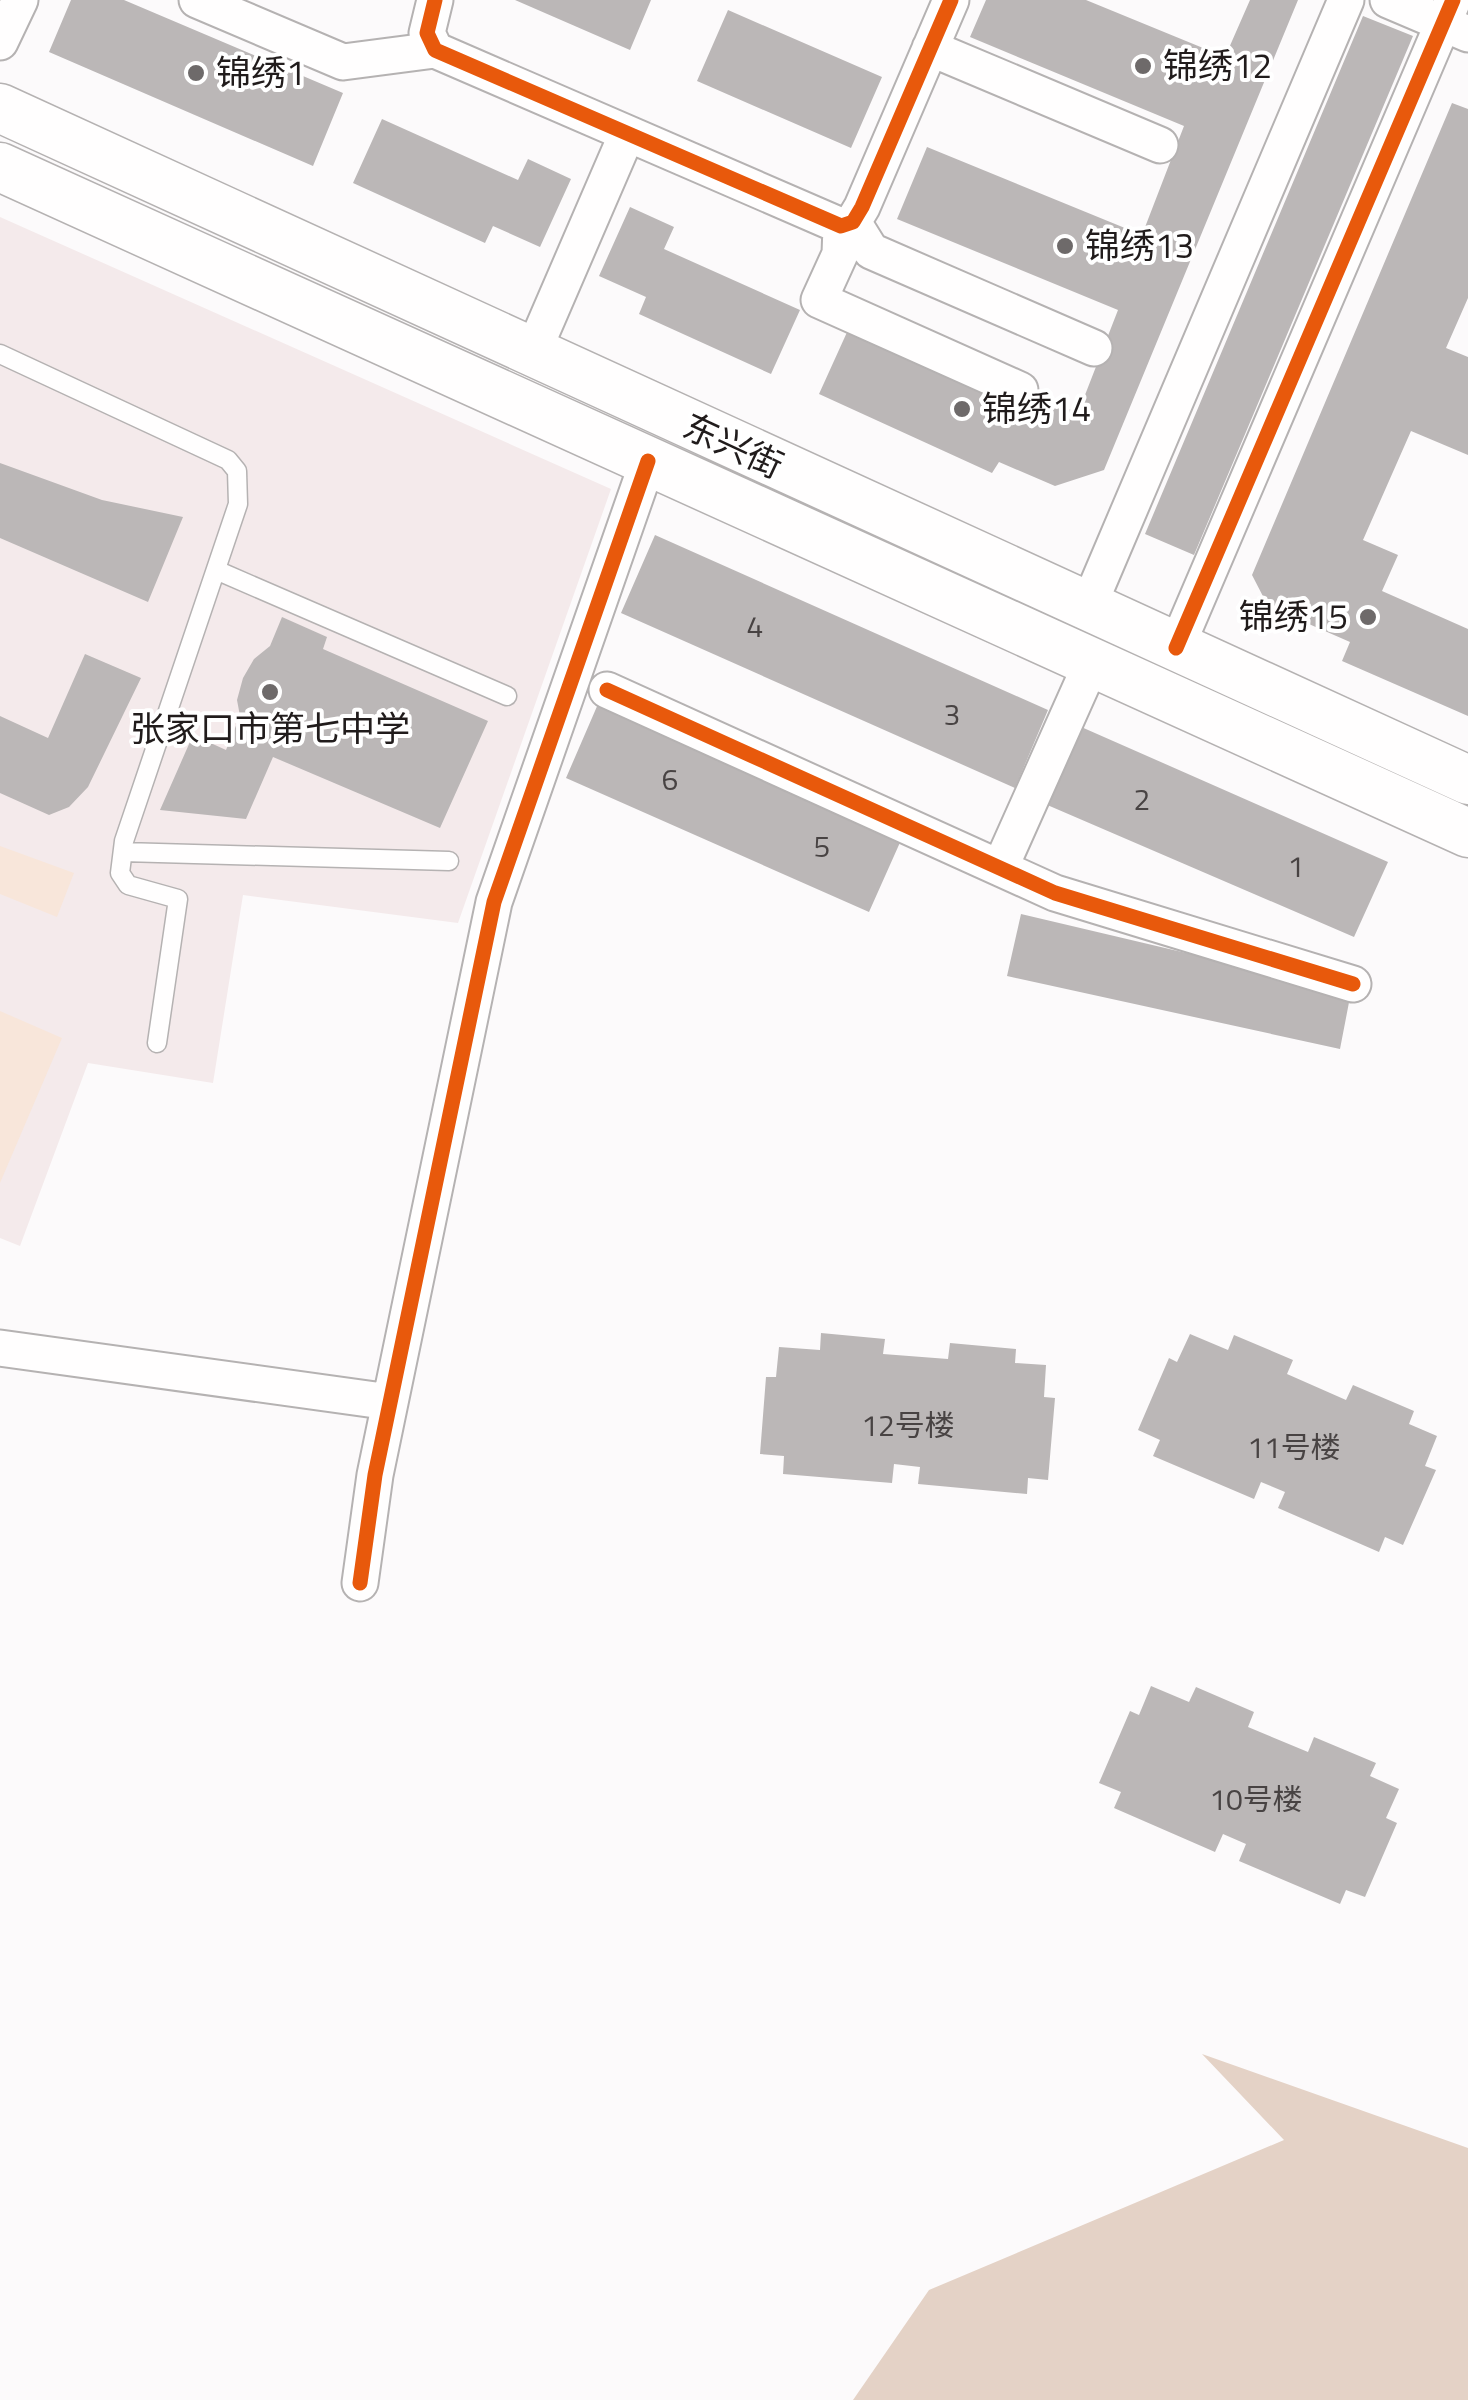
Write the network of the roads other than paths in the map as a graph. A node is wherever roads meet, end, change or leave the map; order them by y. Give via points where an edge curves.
1 (20, 0) edge
2 (197, 0) edge
3 (435, 0) edge
4 (950, 0) edge
5 (1346, 0) edge
6 (1388, 0) edge
7 (1455, 19) edge
8 (0, 42) edge
9 (930, 48) junction
10 (435, 50) junction
11 (0, 108) edge
12 (627, 134) junction
13 (1160, 145) dead end
14 (0, 167) edge
15 (847, 224) junction
16 (1094, 348) dead end
17 (0, 354) edge
18 (532, 354) junction
19 (1020, 390) dead end
20 (512, 400) junction
21 (648, 461) junction
22 (216, 570) junction
23 (1088, 607) junction
24 (1176, 648) junction
25 (1080, 657) junction
26 (607, 690) dead end
27 (1158, 692) junction
28 (507, 696) dead end
29 (1468, 780) edge
30 (1468, 833) edge
31 (123, 852) junction
32 (449, 862) dead end
33 (1000, 868) junction
34 (1353, 984) dead end
35 (158, 1043) dead end
36 (0, 1348) edge
37 (390, 1402) junction
38 (360, 1583) dead end

1 - 8 street
2 - 10 street via 343,62
3 - 10 street via 426,33
4 - 9 street
5 - 23 street
6 - 7 street
7 - 24 street
9 - 13 street
9 - 15 street
10 - 12 street
11 - 18 main road, 东兴街
12 - 15 street
12 - 18 street
14 - 20 main road, 东兴街
15 - 16 street via 871,250
15 - 19 street via 818,300
17 - 22 lane via 228,460 237,471 238,504
18 - 20 main road
18 - 23 main road, 东兴街
20 - 21 main road, 东兴街
21 - 25 main road, 东兴街
21 - 37 street via 494,902
22 - 28 lane
22 - 31 lane
23 - 24 main road, 东兴街
23 - 25 main road
24 - 27 main road
24 - 29 main road, 东兴街
25 - 27 main road, 东兴街
25 - 33 street
26 - 33 street
27 - 30 main road, 东兴街
31 - 32 lane
31 - 35 lane via 120,872 128,885 178,899
33 - 34 street via 1055,893
36 - 37 street
37 - 38 street

